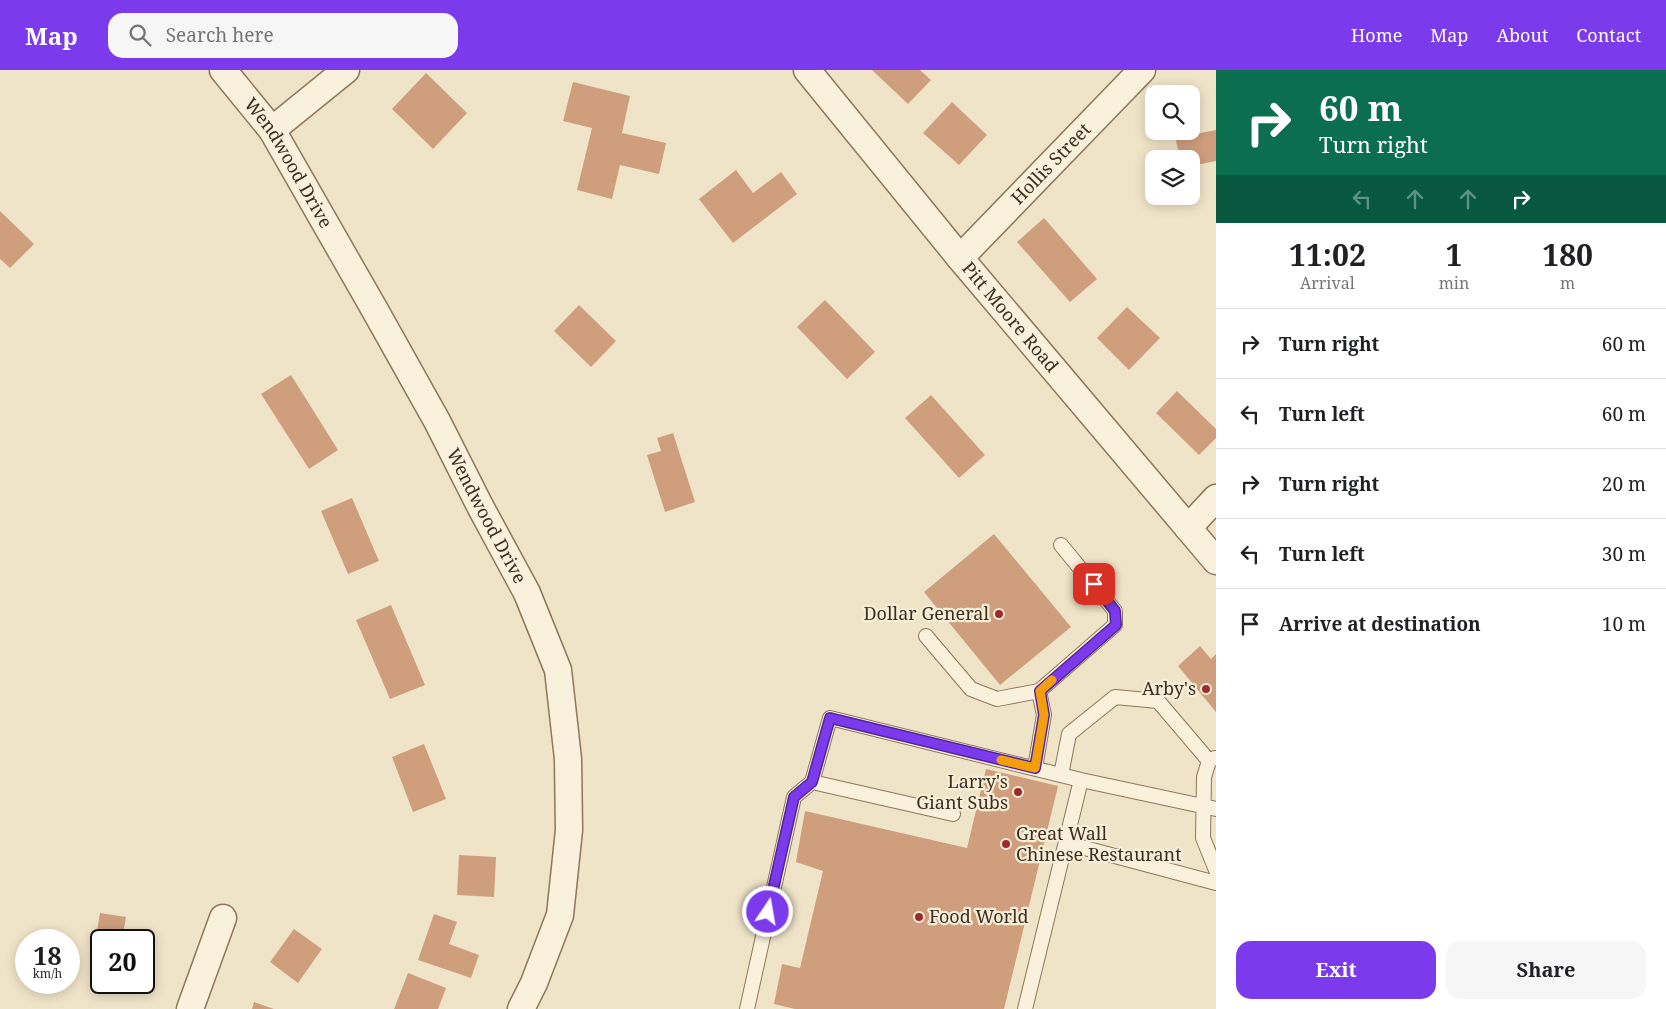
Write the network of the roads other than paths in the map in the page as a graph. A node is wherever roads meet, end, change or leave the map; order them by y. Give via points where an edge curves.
1 (223, 70) edge
2 (346, 70) edge
3 (807, 70) edge
4 (1142, 70) edge
5 (272, 130) junction
6 (960, 258) junction
7 (1216, 498) edge
8 (1188, 528) junction
9 (1061, 545) dead end
10 (1216, 561) edge
11 (926, 636) dead end
12 (1040, 691) junction
13 (1212, 759) edge
14 (1035, 768) junction
15 (1061, 775) junction
16 (1082, 780) junction
17 (812, 782) junction
18 (1210, 808) edge
19 (953, 814) dead end
20 (1066, 843) junction
21 (1216, 870) edge
22 (1216, 883) edge
23 (223, 918) dead end
24 (190, 1009) edge
25 (521, 1009) edge
26 (747, 1009) edge
27 (1025, 1009) edge

1 - 5 street, Wendwood Drive
2 - 5 street
3 - 6 street, Pitt Moore Road
4 - 6 street, Hollis Street
5 - 25 street, Wendwood Drive via 437,420 527,593 558,670 568,758 568,821 560,915
6 - 8 street, Pitt Moore Road
7 - 8 street
8 - 10 street, Pitt Moore Road
9 - 12 lane via 1115,611 1116,625
11 - 12 lane via 971,689 997,699
12 - 14 lane via 1044,715
13 - 15 lane via 1158,701 1115,697 1069,734
13 - 18 lane via 1204,777
14 - 15 lane
14 - 17 lane via 830,718
15 - 16 lane
16 - 18 lane
16 - 20 lane
17 - 19 lane
17 - 26 lane via 794,797
18 - 21 lane via 1203,838
20 - 22 lane
20 - 27 lane
23 - 24 street

